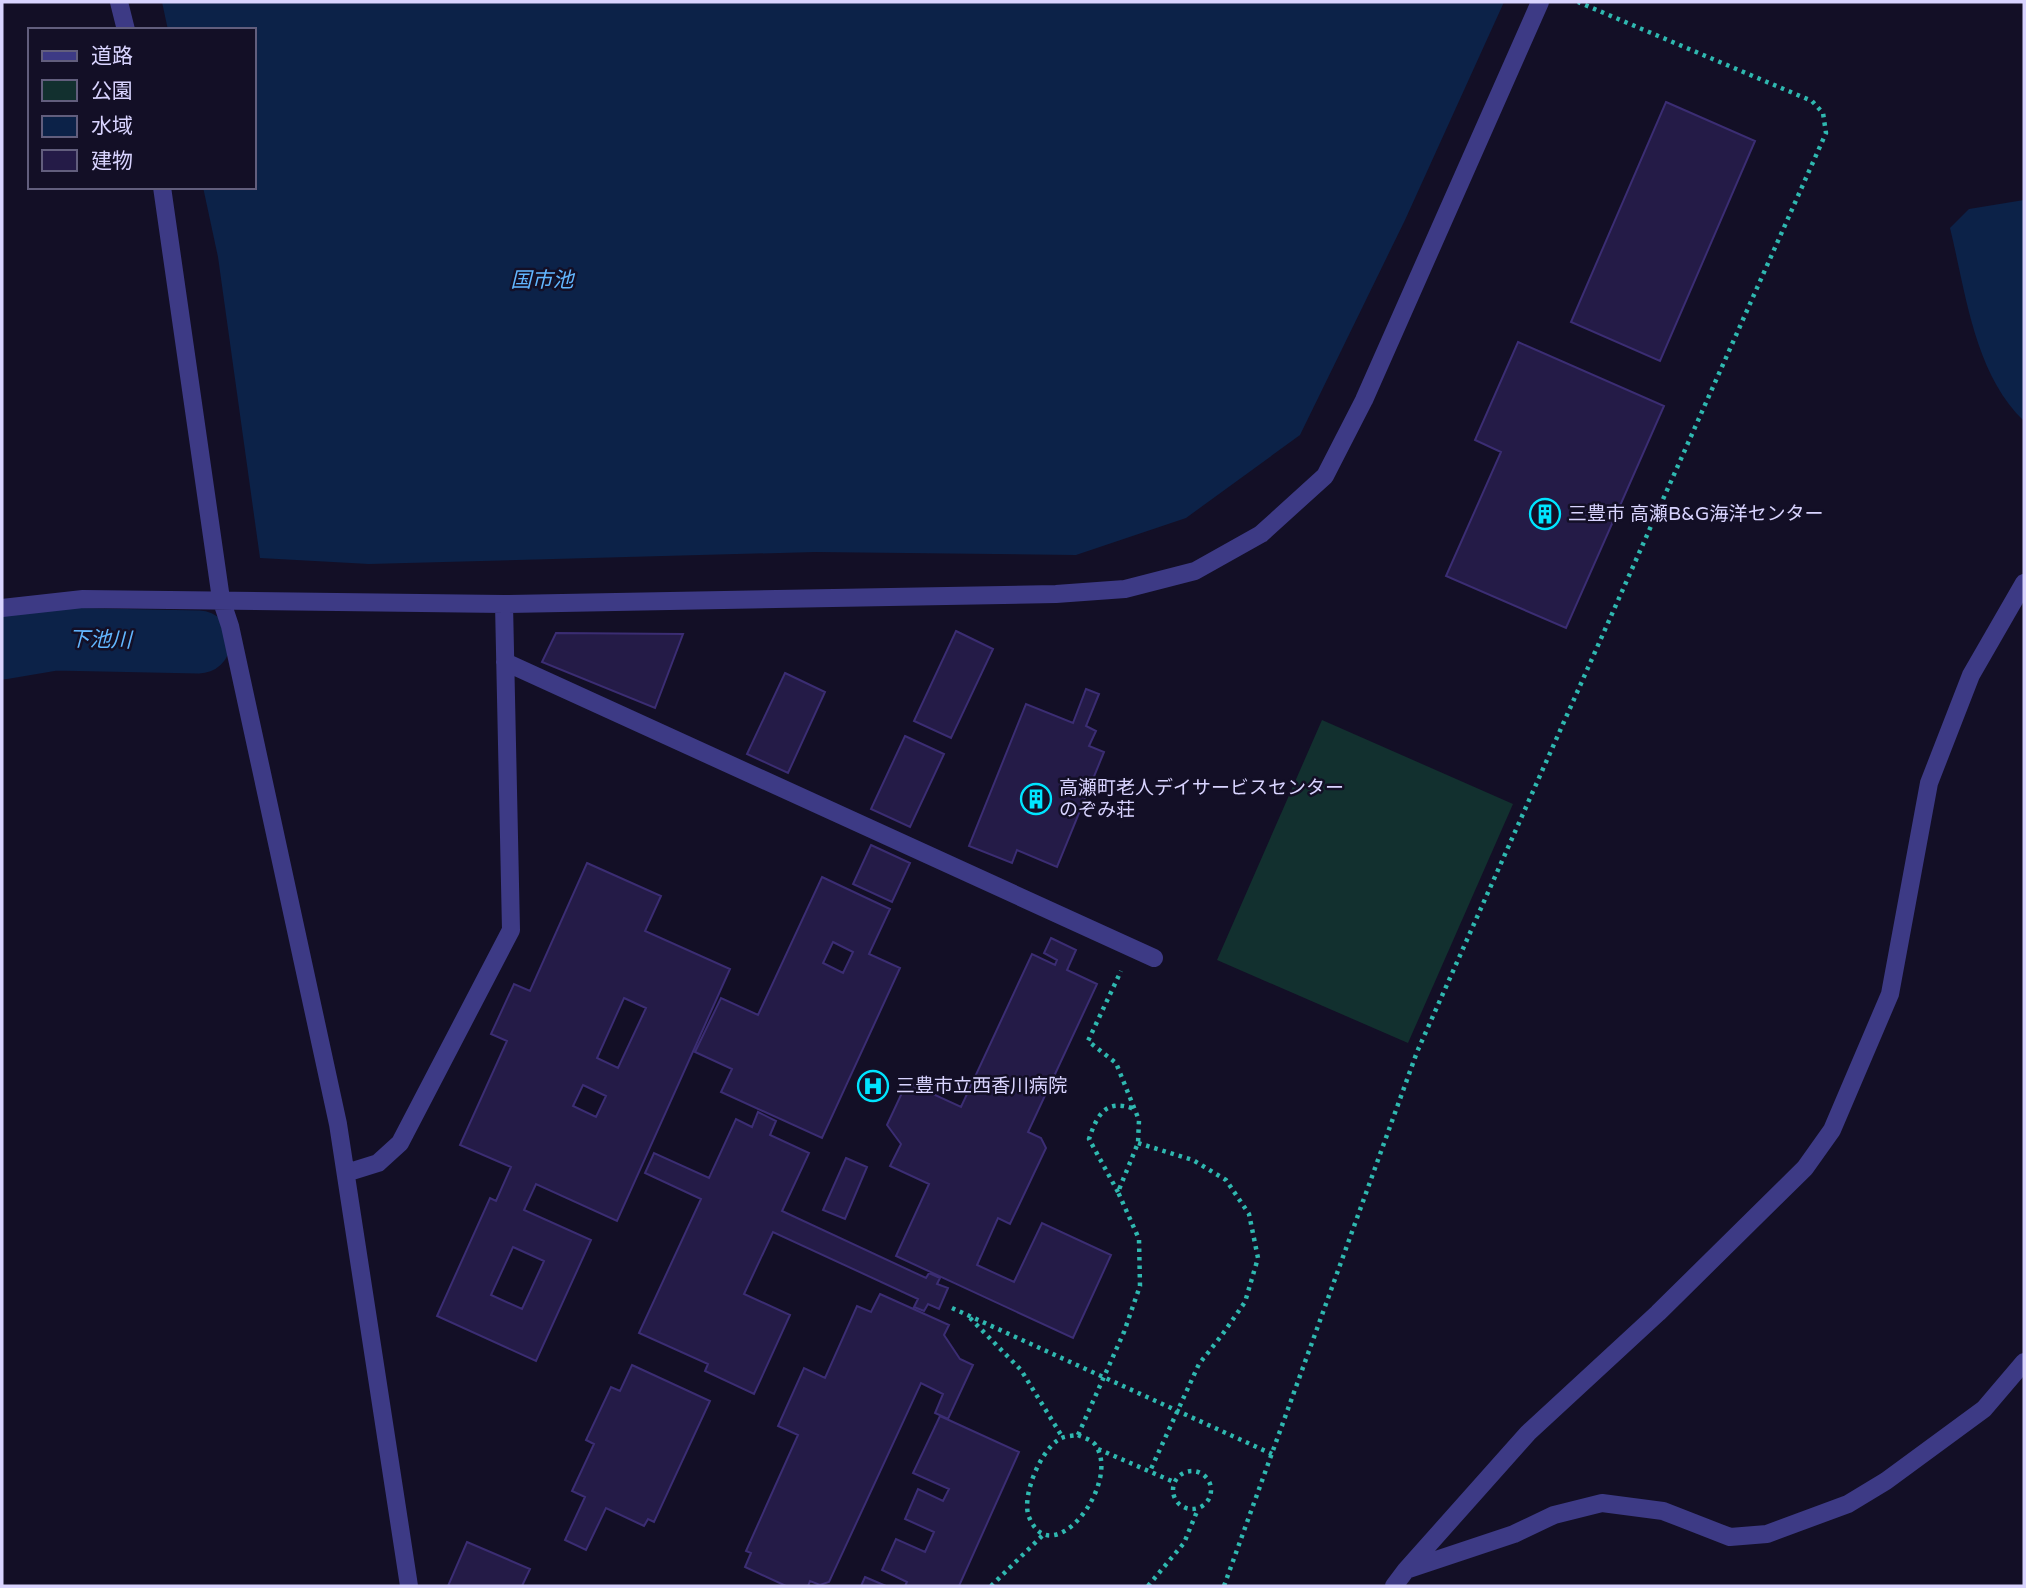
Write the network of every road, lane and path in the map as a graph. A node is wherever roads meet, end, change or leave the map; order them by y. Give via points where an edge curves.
1 (119, 2) edge
2 (1539, 2) edge
3 (1578, 2) edge
4 (126, 28) edge
5 (162, 189) edge
6 (2024, 583) edge
7 (221, 599) junction
8 (504, 604) junction
9 (2, 608) edge
10 (505, 662) junction
11 (1132, 948) junction
12 (1154, 958) dead end
13 (1135, 1109) junction
14 (1138, 1143) junction
15 (346, 1173) junction
16 (1118, 1192) junction
17 (952, 1308) dead end
18 (967, 1315) junction
19 (2024, 1363) edge
20 (1104, 1377) junction
21 (1177, 1410) junction
22 (1078, 1435) junction
23 (1063, 1438) junction
24 (1098, 1449) junction
25 (1272, 1454) junction
26 (1150, 1471) junction
27 (1174, 1482) junction
28 (1198, 1509) junction
29 (1044, 1534) junction
30 (1406, 1570) junction
31 (409, 1586) edge
32 (991, 1586) edge
33 (1148, 1586) edge
34 (1224, 1586) edge
35 (1394, 1586) edge

1 - 4 street
2 - 8 street via 1364,400 1325,476 1261,534 1195,571 1125,589
3 - 25 path via 1812,101 1823,113 1826,133 1417,1052
5 - 7 street
6 - 30 street via 1971,676 1929,783 1890,994 1832,1130 1805,1168 1528,1433
7 - 8 street
7 - 9 street via 83,599
7 - 15 street
8 - 10 street
10 - 11 street
10 - 15 street via 511,930 400,1143 378,1163
11 - 12 street
11 - 13 path via 1088,1041 1116,1063
13 - 14 path
13 - 16 path via 1123,1105 1105,1108 1095,1119 1089,1139
14 - 16 path
14 - 21 path via 1193,1160 1227,1180 1249,1214 1258,1258 1245,1302 1199,1364
15 - 31 street
16 - 20 path via 1139,1239 1140,1286
17 - 18 path
18 - 20 path
18 - 23 path via 1021,1370
19 - 30 street via 1984,1409 1886,1481 1848,1504 1767,1535 1730,1537 1662,1511 1602,1503 1554,1515 1514,1534
20 - 21 path
20 - 22 path
21 - 25 path
21 - 26 path
22 - 23 path
22 - 24 path
23 - 29 path via 1044,1455 1028,1489 1027,1512 1033,1528
24 - 26 path
24 - 29 path via 1100,1480 1086,1513 1068,1530
25 - 34 path
26 - 27 path
27 - 28 path via 1175,1501 1186,1509
27 - 28 path via 1190,1471 1207,1478 1211,1496
28 - 33 path via 1184,1543
29 - 32 path
30 - 35 street

